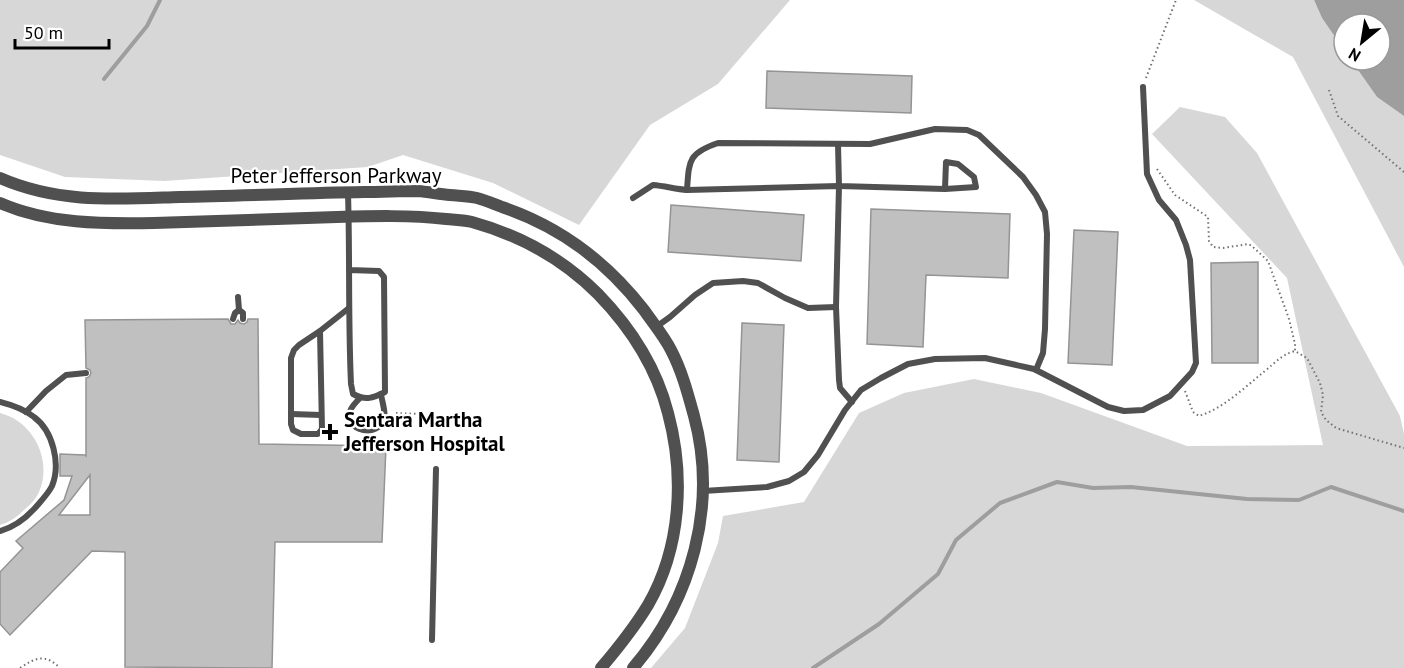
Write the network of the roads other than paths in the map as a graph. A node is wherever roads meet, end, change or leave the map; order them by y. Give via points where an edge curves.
1 (1143, 87) road end
2 (838, 144) junction
3 (0, 178) edge
4 (839, 186) junction
5 (945, 189) junction
6 (687, 190) junction
7 (348, 193) junction
8 (633, 198) dead end
9 (0, 203) edge
10 (348, 217) junction
11 (349, 270) junction
12 (238, 297) dead end
13 (836, 307) junction
14 (350, 308) junction
15 (239, 310) junction
16 (233, 319) dead end
17 (243, 319) dead end
18 (657, 327) junction
19 (320, 331) junction
20 (1036, 370) junction
21 (86, 373) dead end
22 (381, 394) junction
23 (360, 398) junction
24 (0, 402) edge
25 (852, 402) junction
26 (26, 412) junction
27 (291, 414) junction
28 (321, 415) junction
29 (436, 469) dead end
30 (702, 491) junction
31 (0, 531) edge
32 (432, 640) dead end
33 (601, 668) edge
34 (633, 668) edge

1 - 20 lane via 1147,174 1159,200 1176,220 1190,260 1196,363 1170,396 1143,410 1124,411 1108,407
2 - 4 lane
2 - 6 lane via 718,143 693,157 688,165
2 - 20 lane via 870,144 935,129 967,130 979,135 1023,177 1044,212 1047,234 1046,330
3 - 7 street, Peter Jefferson Parkway via 55,195 108,199
4 - 5 lane
4 - 6 lane
4 - 13 lane
5 - 5 lane via 976,187 974,177 958,164 946,162
6 - 8 lane via 653,185
7 - 10 lane
7 - 18 street, Peter Jefferson Parkway via 417,191 476,198 522,214 565,235 599,260
9 - 10 street, Peter Jefferson Parkway via 53,218 107,224
10 - 11 lane
10 - 33 street, Peter Jefferson Parkway via 416,216 471,222 513,236 552,256 583,279 626,325 649,360 674,435 679,478 677,513 672,544 649,604
11 - 14 lane
11 - 22 lane via 379,272 384,278 385,392
12 - 15 lane
13 - 18 lane via 808,308 758,283 723,282 695,295
13 - 25 lane via 840,388
14 - 19 lane
14 - 23 lane via 351,384 353,394
15 - 16 lane
15 - 17 lane
18 - 30 street, Peter Jefferson Parkway via 686,386 698,431
19 - 27 lane via 299,345 291,358
19 - 28 lane
20 - 25 lane via 985,357 935,359 908,364 861,390
21 - 26 lane via 66,375
22 - 23 lane
22 - 23 lane via 382,423 370,431 357,428 349,417
24 - 26 lane
25 - 30 lane via 818,455 804,472 789,481 767,487
26 - 31 lane via 52,442 56,466 52,485 27,517
27 - 28 lane
27 - 28 lane via 293,430 301,434 318,434 322,429
29 - 32 lane
30 - 34 street, Peter Jefferson Parkway via 695,549 684,585 670,616

